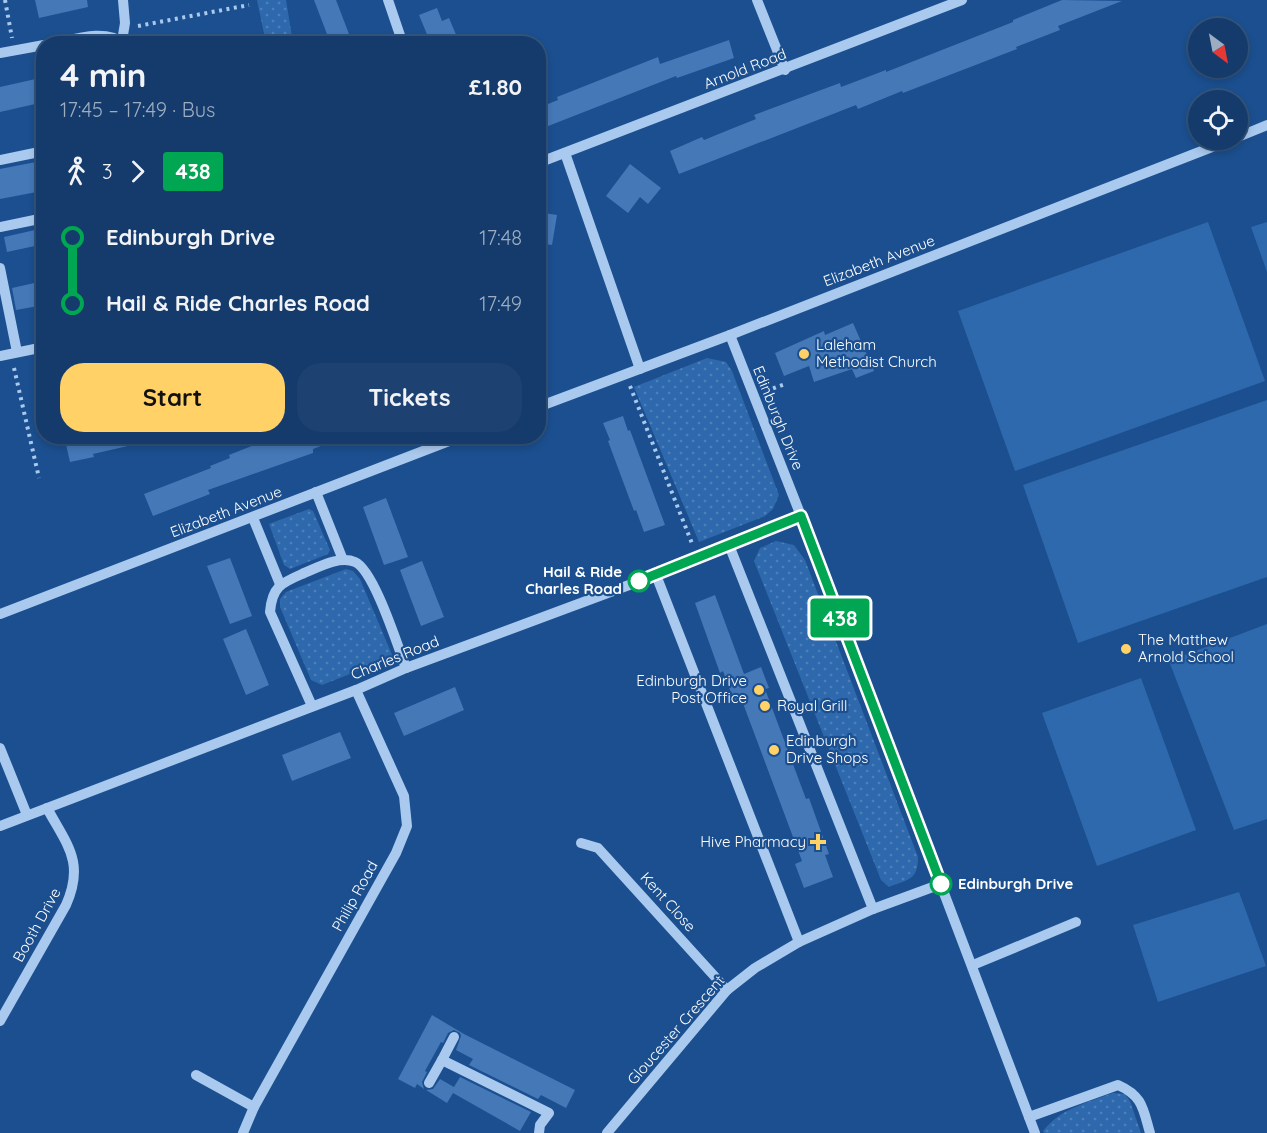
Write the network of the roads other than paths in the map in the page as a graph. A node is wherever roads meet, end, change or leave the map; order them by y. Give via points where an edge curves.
1 (123, 0) edge
2 (388, 0) edge
3 (757, 0) edge
4 (962, 0) edge
5 (89, 36) edge
6 (116, 36) edge
7 (123, 36) edge
8 (400, 36) edge
9 (36, 47) edge
10 (0, 53) edge
11 (784, 70) junction
12 (1267, 125) edge
13 (1248, 133) edge
14 (1204, 150) edge
15 (36, 153) edge
16 (565, 153) junction
17 (0, 160) edge
18 (546, 160) edge
19 (36, 220) edge
20 (0, 227) edge
21 (0, 268) edge
22 (729, 335) junction
23 (36, 349) edge
24 (9, 354) edge
25 (640, 369) junction
26 (546, 404) edge
27 (441, 444) edge
28 (316, 492) junction
29 (801, 516) junction
30 (253, 518) junction
31 (729, 546) junction
32 (343, 560) junction
33 (656, 575) junction
34 (280, 584) junction
35 (0, 614) edge
36 (406, 668) junction
37 (356, 690) junction
38 (312, 706) junction
39 (0, 748) edge
40 (47, 808) junction
41 (27, 815) junction
42 (0, 826) edge
43 (581, 843) dead end
44 (941, 884) junction
45 (873, 909) junction
46 (1076, 922) dead end
47 (799, 942) junction
48 (973, 965) junction
49 (728, 990) junction
50 (0, 1021) edge
51 (454, 1037) dead end
52 (442, 1060) junction
53 (196, 1075) dead end
54 (429, 1083) dead end
55 (254, 1107) junction
56 (1029, 1117) junction
57 (243, 1133) edge
58 (539, 1133) edge
59 (606, 1133) edge
60 (1035, 1133) edge
61 (1150, 1133) edge

1 - 7 street
2 - 8 street
3 - 11 street
4 - 11 street, Arnold Road
5 - 6 street
9 - 10 street
11 - 16 street, Arnold Road
12 - 13 street
14 - 22 street, Elizabeth Avenue
15 - 17 street
16 - 18 street, Arnold Road
16 - 25 street
19 - 20 street
21 - 24 street
22 - 25 street, Elizabeth Avenue
22 - 29 street, Edinburgh Drive
23 - 24 street
25 - 26 street, Elizabeth Avenue
27 - 28 street, Elizabeth Avenue
28 - 30 street, Elizabeth Avenue
28 - 32 street
29 - 31 street, Charles Road
29 - 44 street, Edinburgh Drive
30 - 34 street
30 - 35 street, Elizabeth Avenue
31 - 33 street, Charles Road
31 - 45 street
32 - 34 street
32 - 36 street via 356,562 371,581
33 - 36 street, Charles Road
33 - 47 street
34 - 38 street via 271,597 270,612
36 - 37 street, Charles Road
37 - 38 street, Charles Road
37 - 55 street, Philip Road via 404,796 407,826 396,853
38 - 40 street, Charles Road
39 - 41 street
40 - 41 street, Charles Road
40 - 50 street, Booth Drive via 76,869 74,888
41 - 42 street, Charles Road
43 - 49 street, Kent Close via 598,848
44 - 45 street, Gloucester Crescent
44 - 48 street, Edinburgh Drive
45 - 47 street, Gloucester Crescent
46 - 48 street
47 - 49 street, Gloucester Crescent via 755,968
48 - 56 street, Edinburgh Drive
49 - 59 street, Gloucester Crescent
51 - 52 street
52 - 54 street
52 - 58 street via 549,1113
53 - 55 street
55 - 57 street, Philip Road
56 - 60 street, Edinburgh Drive
56 - 61 street via 1118,1085 1141,1101

